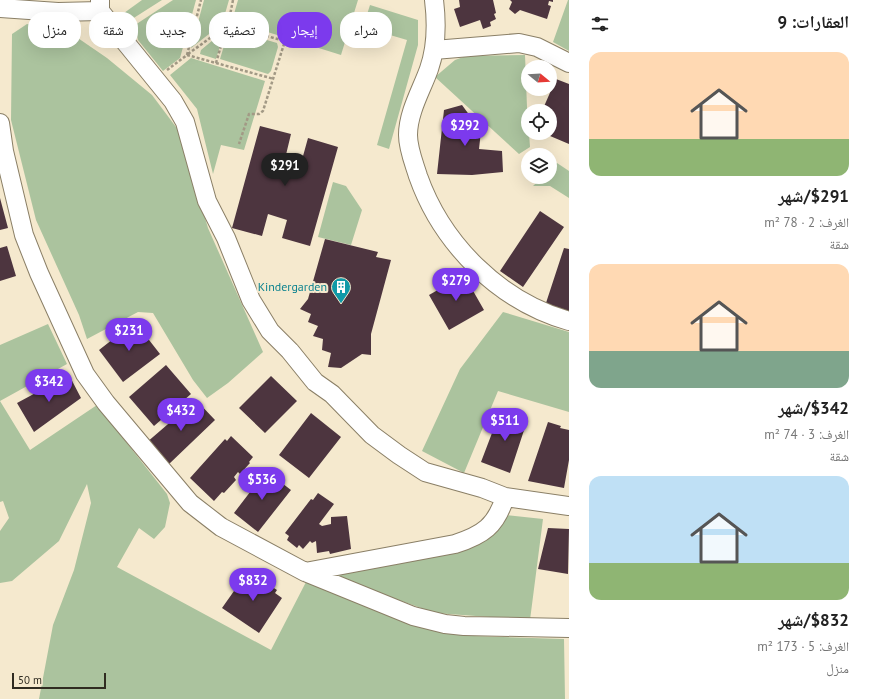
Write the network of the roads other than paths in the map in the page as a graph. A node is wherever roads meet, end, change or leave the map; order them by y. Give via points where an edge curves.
1 (434, 0) edge
2 (100, 5) edge
3 (0, 8) edge
4 (434, 50) junction
5 (569, 63) edge
6 (0, 123) edge
7 (569, 321) edge
8 (505, 497) junction
9 (569, 506) edge
10 (304, 572) junction
11 (569, 628) edge

1 - 4 street
2 - 3 street via 58,12
2 - 8 street via 173,101 185,122 207,201 226,238 251,300 270,331 315,382 332,394 372,435 399,455 424,472
4 - 5 street via 519,43 537,47
4 - 7 street via 413,110 408,135 411,154 427,198 448,234 490,280 518,300
6 - 10 street via 4,151 24,234 85,374 190,503 221,527
8 - 9 street
8 - 10 street via 494,522 469,540
10 - 11 street via 413,616 445,624

